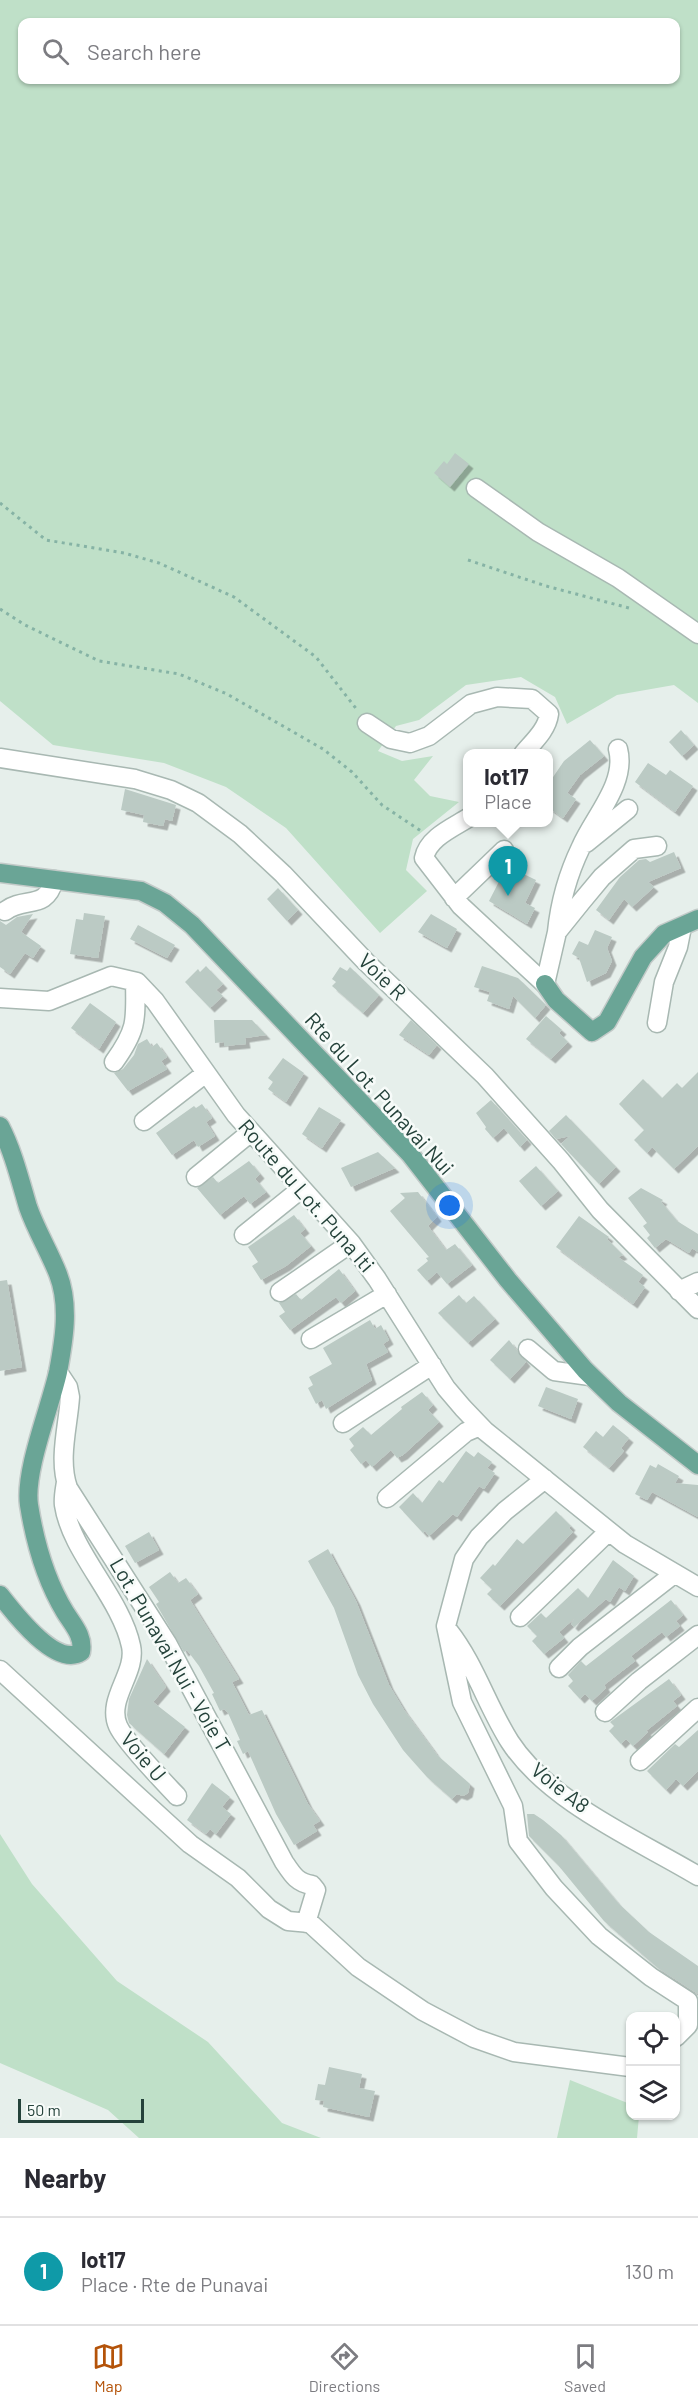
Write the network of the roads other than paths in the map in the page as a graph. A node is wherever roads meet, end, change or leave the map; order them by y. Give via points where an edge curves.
1 (476, 488) dead end
2 (698, 634) edge
3 (367, 723) road end
4 (526, 749) edge
5 (618, 749) dead end
6 (0, 758) edge
7 (628, 808) dead end
8 (463, 821) edge
9 (657, 846) dead end
10 (580, 848) junction
11 (504, 850) dead end
12 (0, 873) edge
13 (54, 880) junction
14 (454, 898) junction
15 (4, 911) dead end
16 (690, 923) edge
17 (557, 932) junction
18 (135, 981) junction
19 (545, 984) junction
20 (0, 998) edge
21 (657, 1023) dead end
22 (114, 1062) dead end
23 (206, 1073) junction
24 (144, 1121) dead end
25 (0, 1126) edge
26 (251, 1132) junction
27 (196, 1177) dead end
28 (301, 1189) junction
29 (244, 1235) dead end
30 (351, 1244) junction
31 (698, 1282) edge
32 (679, 1291) junction
33 (280, 1292) dead end
34 (387, 1294) junction
35 (698, 1308) edge
36 (311, 1339) dead end
37 (528, 1349) dead end
38 (432, 1365) junction
39 (58, 1372) junction
40 (590, 1376) junction
41 (343, 1423) dead end
42 (480, 1426) junction
43 (698, 1465) edge
44 (545, 1479) junction
45 (66, 1482) junction
46 (387, 1497) dead end
47 (609, 1531) junction
48 (674, 1574) junction
49 (698, 1587) edge
50 (0, 1595) edge
51 (520, 1617) dead end
52 (446, 1626) junction
53 (698, 1635) edge
54 (559, 1668) dead end
55 (0, 1670) edge
56 (698, 1708) edge
57 (605, 1712) dead end
58 (640, 1761) dead end
59 (153, 1769) junction
60 (123, 1782) junction
61 (177, 1796) dead end
62 (698, 1876) edge
63 (306, 1923) junction
64 (680, 2032) edge
65 (626, 2066) edge

1 - 2 street
3 - 4 street via 391,740 410,743 429,736 471,704 497,697 532,699 549,714 543,730
5 - 10 street via 616,782
6 - 32 street, Voie R via 135,779 171,790 198,803 240,834 485,1076 600,1210
7 - 10 street
8 - 14 street via 435,840 424,858
9 - 17 street via 634,849 602,877
10 - 17 street via 560,905
11 - 14 street
12 - 13 main road, Rte du Lot. Punavai Nui
13 - 15 street via 44,899
13 - 40 main road, Rte du Lot. Punavai Nui via 141,891 165,903 208,938 303,1045 410,1154 508,1281
14 - 19 street
16 - 19 main road via 664,934 643,957 608,1022 592,1032 556,1000
16 - 21 street via 664,982
17 - 19 street
18 - 20 street via 111,976 49,1001
18 - 22 street via 132,1036
18 - 23 street, Route du Lot. Puna Iti via 155,1001
23 - 24 street
23 - 26 street, Route du Lot. Puna Iti
25 - 39 main road via 63,1293 65,1330
26 - 27 street
26 - 28 street, Route du Lot. Puna Iti
28 - 29 street
28 - 30 street, Route du Lot. Puna Iti
30 - 33 street
30 - 34 street, Route du Lot. Puna Iti
31 - 32 street
32 - 35 street, Voie R
34 - 36 street
34 - 38 street, Route du Lot. Puna Iti
37 - 40 street via 554,1371
38 - 41 street
38 - 42 street, Route du Lot. Puna Iti
39 - 45 street, Lot. Punavai Nui - Voie T via 70,1398 63,1461
39 - 50 main road via 35,1455 29,1501 38,1550 54,1592 80,1635 81,1652 69,1656 58,1653 26,1626
40 - 43 main road, Rte du Lot. Punavai Nui
42 - 44 street, Route du Lot. Puna Iti
42 - 46 street via 466,1432
44 - 47 street, Route du Lot. Puna Iti
44 - 52 street, Voie A8 via 505,1511 464,1559
45 - 59 street, Voie U via 64,1503 71,1529 131,1646 130,1663 116,1706 118,1728
45 - 63 street, Lot. Punavai Nui - Voie T via 167,1643 284,1862 293,1876 316,1890
47 - 48 street, Route du Lot. Puna Iti
47 - 51 street
48 - 49 street, Route du Lot. Puna Iti
48 - 54 street
52 - 62 street, Voie A8 via 462,1648 511,1742 531,1769 636,1843
52 - 64 street, Voie A8 via 462,1702 513,1806 518,1841 554,1888 599,1936 688,2001 688,2025
53 - 57 street
55 - 60 street
56 - 58 street
59 - 60 street
59 - 61 street, Voie U
60 - 63 street via 190,1844 238,1878 269,1909 288,1921
63 - 65 street via 315,1926 358,1967 474,2038 514,2052

